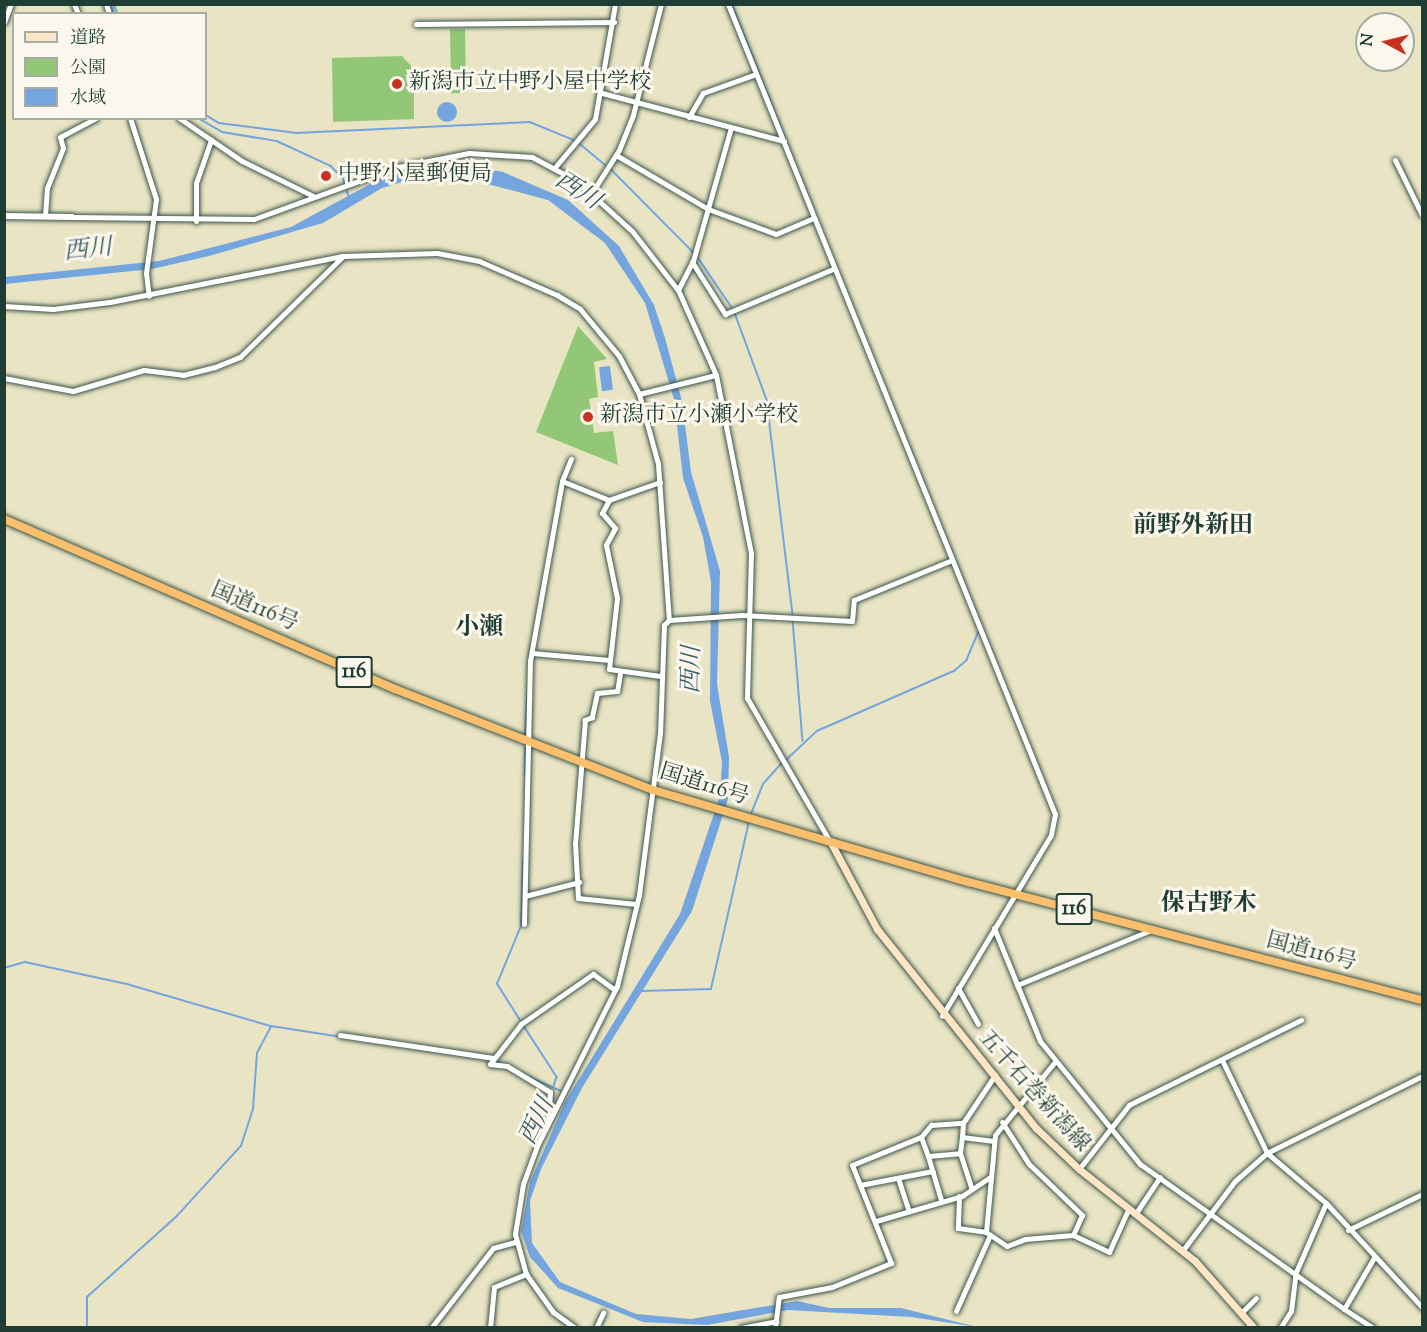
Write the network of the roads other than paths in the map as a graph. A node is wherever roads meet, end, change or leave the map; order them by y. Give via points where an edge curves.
1 (11, 4) edge
2 (615, 4) edge
3 (661, 4) edge
4 (728, 4) edge
5 (4, 22) edge
6 (614, 22) junction
7 (416, 24) dead end
8 (756, 74) junction
9 (602, 93) junction
10 (636, 103) junction
11 (689, 117) junction
12 (92, 120) edge
13 (131, 120) edge
14 (182, 120) edge
15 (731, 128) junction
16 (211, 140) junction
17 (784, 141) junction
18 (616, 154) junction
19 (1395, 160) dead end
20 (556, 166) junction
21 (591, 194) junction
22 (313, 196) junction
23 (708, 209) junction
24 (1422, 215) edge
25 (4, 216) edge
26 (45, 216) junction
27 (72, 217) joint
28 (812, 219) junction
29 (154, 220) junction
30 (196, 221) junction
31 (343, 256) junction
32 (692, 262) junction
33 (833, 269) junction
34 (678, 290) junction
35 (149, 296) junction
36 (5, 308) edge
37 (716, 375) junction
38 (4, 378) edge
39 (639, 394) junction
40 (571, 459) dead end
41 (562, 481) junction
42 (660, 482) junction
43 (609, 500) junction
44 (4, 519) edge
45 (952, 560) junction
46 (746, 616) junction
47 (669, 620) junction
48 (532, 653) junction
49 (610, 660) junction
50 (620, 673) junction
51 (661, 676) junction
52 (527, 742) junction
53 (582, 763) junction
54 (653, 790) junction
55 (830, 842) junction
56 (579, 882) junction
57 (1015, 893) junction
58 (525, 896) junction
59 (636, 904) junction
60 (524, 924) dead end
61 (994, 928) junction
62 (1152, 929) junction
63 (1017, 985) junction
64 (958, 988) junction
65 (615, 990) junction
66 (1422, 1000) edge
67 (942, 1016) junction
68 (1301, 1020) dead end
69 (978, 1024) dead end
70 (340, 1035) dead end
71 (493, 1058) junction
72 (1222, 1060) junction
73 (1054, 1063) junction
74 (994, 1075) junction
75 (1422, 1076) edge
76 (1018, 1105) junction
77 (548, 1121) junction
78 (1002, 1122) junction
79 (963, 1123) junction
80 (1112, 1124) junction
81 (921, 1137) junction
82 (962, 1137) junction
83 (994, 1141) junction
84 (960, 1153) junction
85 (1267, 1153) junction
86 (928, 1156) junction
87 (1079, 1170) junction
88 (933, 1171) junction
89 (990, 1177) junction
90 (1160, 1177) junction
91 (898, 1178) junction
92 (860, 1185) junction
93 (971, 1187) junction
94 (1422, 1194) edge
95 (959, 1196) junction
96 (941, 1200) junction
97 (1326, 1203) junction
98 (909, 1210) junction
99 (1132, 1211) junction
100 (1213, 1212) junction
101 (876, 1221) junction
102 (1348, 1230) junction
103 (988, 1234) junction
104 (1073, 1235) junction
105 (516, 1242) junction
106 (1183, 1251) junction
107 (1375, 1256) junction
108 (1296, 1272) junction
109 (526, 1274) junction
110 (1256, 1298) dead end
111 (1422, 1307) edge
112 (1344, 1309) junction
113 (956, 1311) dead end
114 (1241, 1312) junction
115 (603, 1313) dead end
116 (776, 1322) edge
117 (431, 1328) edge
118 (490, 1328) edge
119 (576, 1328) edge
120 (596, 1328) edge
121 (741, 1328) edge
122 (1254, 1328) edge
123 (1280, 1328) edge
124 (1373, 1328) edge

1 - 5 street
2 - 6 street
3 - 10 street
4 - 8 street
6 - 7 street
6 - 9 street
8 - 11 street via 703,93
8 - 17 street
9 - 10 street
9 - 20 street via 588,134
10 - 11 street
10 - 18 street
11 - 15 street
12 - 26 street via 60,137 63,147 47,188
13 - 29 street via 154,190
14 - 16 street
15 - 17 street
15 - 23 street
16 - 22 street
16 - 30 street via 196,183
17 - 28 street
18 - 21 street
18 - 23 street
19 - 24 street
20 - 21 street
20 - 22 street via 503,154 442,155
21 - 34 street via 632,231
22 - 30 street via 254,219
23 - 28 street via 776,234
23 - 32 street
25 - 26 street
26 - 27 street
27 - 29 street
28 - 33 street
29 - 30 street
29 - 35 street via 146,273
31 - 35 street
31 - 38 street via 240,357 215,368 191,375 144,370 73,392
31 - 39 street via 386,251 468,258 557,294 597,327
32 - 33 street via 725,314
32 - 34 street
33 - 45 street
34 - 37 street
35 - 36 street via 53,309
37 - 39 street
37 - 46 street via 750,544
39 - 42 street
40 - 41 street
41 - 43 street
41 - 48 street
42 - 43 street
42 - 47 street
43 - 49 street via 602,513 615,528 606,550 617,598
44 - 52 highway, 国道116号 / 116
45 - 46 street via 854,600 852,621
45 - 57 street via 1055,814 1051,835
46 - 47 street
46 - 55 street via 750,706
47 - 51 street
48 - 49 street
48 - 52 street
49 - 50 street via 609,669
50 - 51 street
50 - 53 street via 617,691 597,693 592,717 585,720
51 - 54 street
52 - 53 highway, 国道116号 / 116
52 - 58 street
53 - 54 highway, 国道116号 / 116
53 - 56 street via 575,843
54 - 55 highway, 国道116号 / 116
54 - 59 street
55 - 57 highway, 国道116号 / 116
55 - 67 main road, 五千石巻新潟線 via 877,929
56 - 58 street
56 - 59 street via 583,902
57 - 61 street
57 - 62 highway, 国道116号 / 116
58 - 60 street
59 - 65 street
61 - 63 street
61 - 64 street
62 - 63 street
62 - 66 highway, 国道116号 / 116
63 - 73 street
64 - 67 street
64 - 69 street
65 - 71 street via 593,974 521,1024
65 - 77 street
67 - 74 main road, 五千石巻新潟線
68 - 72 street
70 - 71 street
71 - 77 street via 490,1064 507,1066 550,1092
72 - 80 street via 1129,1105
72 - 85 street
73 - 76 street
73 - 80 street via 1094,1112
74 - 76 main road, 五千石巻新潟線
74 - 79 street
75 - 85 street
76 - 78 street
76 - 87 main road, 五千石巻新潟線
77 - 105 street via 523,1184
78 - 83 street
78 - 104 street via 1029,1164 1082,1215
79 - 81 street via 931,1125
79 - 82 street
80 - 87 street
80 - 90 street via 1140,1164
81 - 86 street
81 - 92 street via 852,1165
82 - 83 street
82 - 84 street
83 - 89 street
84 - 86 street
84 - 93 street
85 - 97 street
85 - 100 street via 1235,1181
86 - 88 street
87 - 99 main road, 五千石巻新潟線
88 - 91 street
88 - 96 street
89 - 93 street
89 - 103 street
90 - 99 street
90 - 100 street
91 - 92 street
91 - 98 street
92 - 101 street
93 - 95 street
94 - 102 street
95 - 96 street
95 - 103 street via 958,1228
96 - 98 street
97 - 102 street
97 - 108 street
98 - 101 street
99 - 104 street via 1109,1252
99 - 106 main road, 五千石巻新潟線
100 - 106 street
100 - 108 street
101 - 116 street via 891,1263 779,1301
102 - 107 street
103 - 104 street via 1007,1246 1024,1239
103 - 113 street
105 - 109 street
105 - 117 street via 493,1248
106 - 114 main road, 五千石巻新潟線
107 - 111 street
107 - 112 street
108 - 112 street
108 - 123 street via 1291,1311
109 - 118 street via 494,1287
109 - 119 street via 553,1312
110 - 114 street
112 - 124 street
114 - 122 main road, 五千石巻新潟線
115 - 120 street
116 - 121 street

